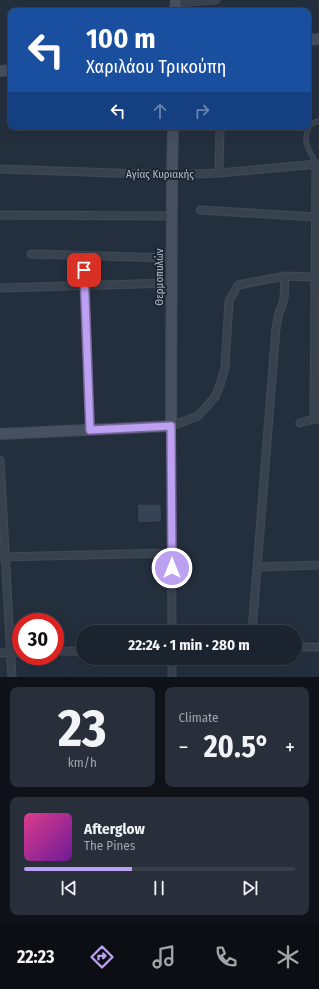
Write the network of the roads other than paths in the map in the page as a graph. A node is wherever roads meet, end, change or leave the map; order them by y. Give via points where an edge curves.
1 (216, 0) edge
2 (175, 5) edge
3 (173, 130) edge
4 (220, 130) edge
5 (308, 130) edge
6 (318, 164) edge
7 (0, 169) edge
8 (219, 173) junction
9 (172, 175) junction
10 (200, 210) dead end
11 (0, 215) edge
12 (172, 216) junction
13 (316, 217) junction
14 (31, 254) dead end
15 (84, 255) junction
16 (171, 258) junction
17 (285, 276) junction
18 (315, 278) junction
19 (172, 284) junction
20 (85, 286) junction
21 (0, 288) edge
22 (316, 419) edge
23 (300, 424) dead end
24 (171, 426) junction
25 (90, 430) junction
26 (0, 434) edge
27 (0, 460) edge
28 (171, 553) junction
29 (3, 557) edge
30 (319, 565) edge
31 (257, 568) junction
32 (172, 625) edge
33 (253, 625) edge
34 (302, 647) edge
35 (319, 647) edge
36 (76, 651) edge
37 (11, 652) junction
38 (64, 652) edge
39 (0, 653) edge
40 (172, 665) edge
41 (12, 677) edge
42 (172, 677) edge

1 - 2 street
3 - 9 street, Θερμοπυλών
4 - 8 street
5 - 6 lane via 305,140 307,149
6 - 8 street, Αγίας Κυριακής
6 - 13 street
7 - 9 street, Αγίας Κυριακής
8 - 9 street, Αγίας Κυριακής
9 - 12 street, Θερμοπυλών
10 - 13 street
11 - 12 street
12 - 16 street, Θερμοπυλών
13 - 18 street
14 - 15 street
15 - 16 street
15 - 20 street
16 - 19 street, Θερμοπυλών
17 - 18 street
17 - 24 street via 238,285 229,301 225,367 215,397 198,416
17 - 31 street via 284,298 278,312 276,328
18 - 22 street
19 - 20 street
19 - 24 street, Θερμοπυλών
20 - 21 street
20 - 25 street
22 - 23 street
24 - 25 street
24 - 28 street
25 - 26 street
27 - 29 street
28 - 29 street
28 - 32 street
29 - 37 street
30 - 31 street
31 - 33 street
34 - 35 street
36 - 38 street
37 - 39 street
37 - 41 street
40 - 42 street

